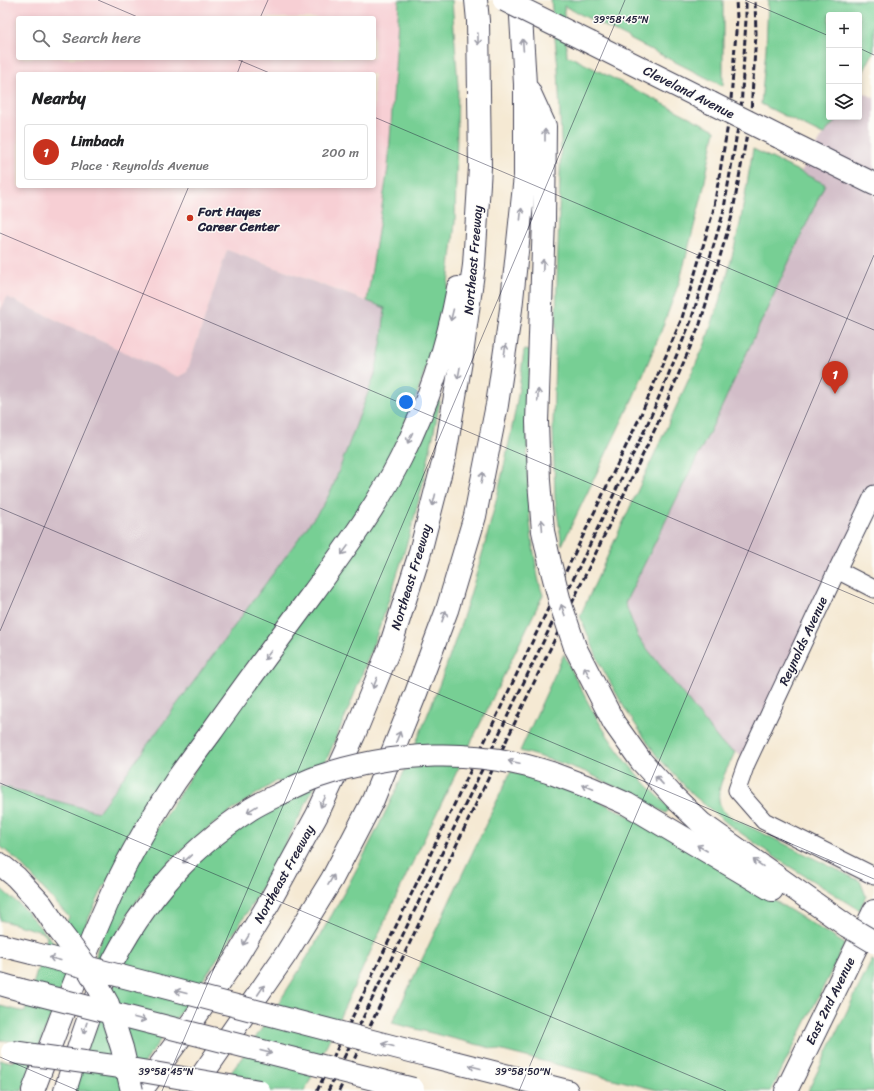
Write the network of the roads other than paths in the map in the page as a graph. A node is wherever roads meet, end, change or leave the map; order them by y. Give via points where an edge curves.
1 (476, 0) edge
2 (504, 0) edge
3 (520, 0) edge
4 (525, 84) junction
5 (480, 167) junction
6 (874, 184) edge
7 (874, 494) edge
8 (837, 570) junction
9 (874, 588) edge
10 (0, 864) edge
11 (0, 876) edge
12 (874, 876) edge
13 (874, 911) edge
14 (847, 926) junction
15 (58, 929) junction
16 (874, 942) edge
17 (0, 945) edge
18 (0, 984) edge
19 (6, 1051) edge
20 (416, 1090) edge
21 (33, 1091) edge
22 (65, 1091) edge
23 (132, 1091) edge
24 (141, 1091) edge
25 (191, 1091) edge
26 (259, 1091) edge
27 (567, 1091) edge
28 (786, 1091) edge

1 -> 5 main road, Northeast Freeway
2 - 6 main road, Cleveland Avenue, bridge
4 -> 3 main road
14 -> 4 main road, bridge via 701,823 674,797 641,761 614,723 575,647 560,602 543,531 537,422 544,220 544,126
25 -> 4 main road via 286,954 332,880 373,800 447,610 474,516 497,405 510,316 525,176
5 -> 21 main road via 453,313 422,412 401,458 352,540 158,809 104,909
5 -> 24 main road, Northeast Freeway via 474,265 445,454 419,556 390,646 354,735 317,815 269,903 199,1013
7 - 8 street, Reynolds Avenue
8 - 9 street
8 - 12 street, Reynolds Avenue via 746,764 737,790 764,821
10 - 15 main road via 42,905
11 - 15 main road
13 - 28 main road, East 2nd Avenue
14 - 16 main road, bridge
14 -> 22 main road, bridge via 787,899 628,804 527,764 463,756 425,755 355,766 315,777 252,809 217,833 186,860 150,902 120,947 85,1028
15 - 23 main road, bridge via 87,967 108,1004
27 -> 17 main road, bridge
18 -> 20 main road, bridge
19 - 26 main road, bridge

